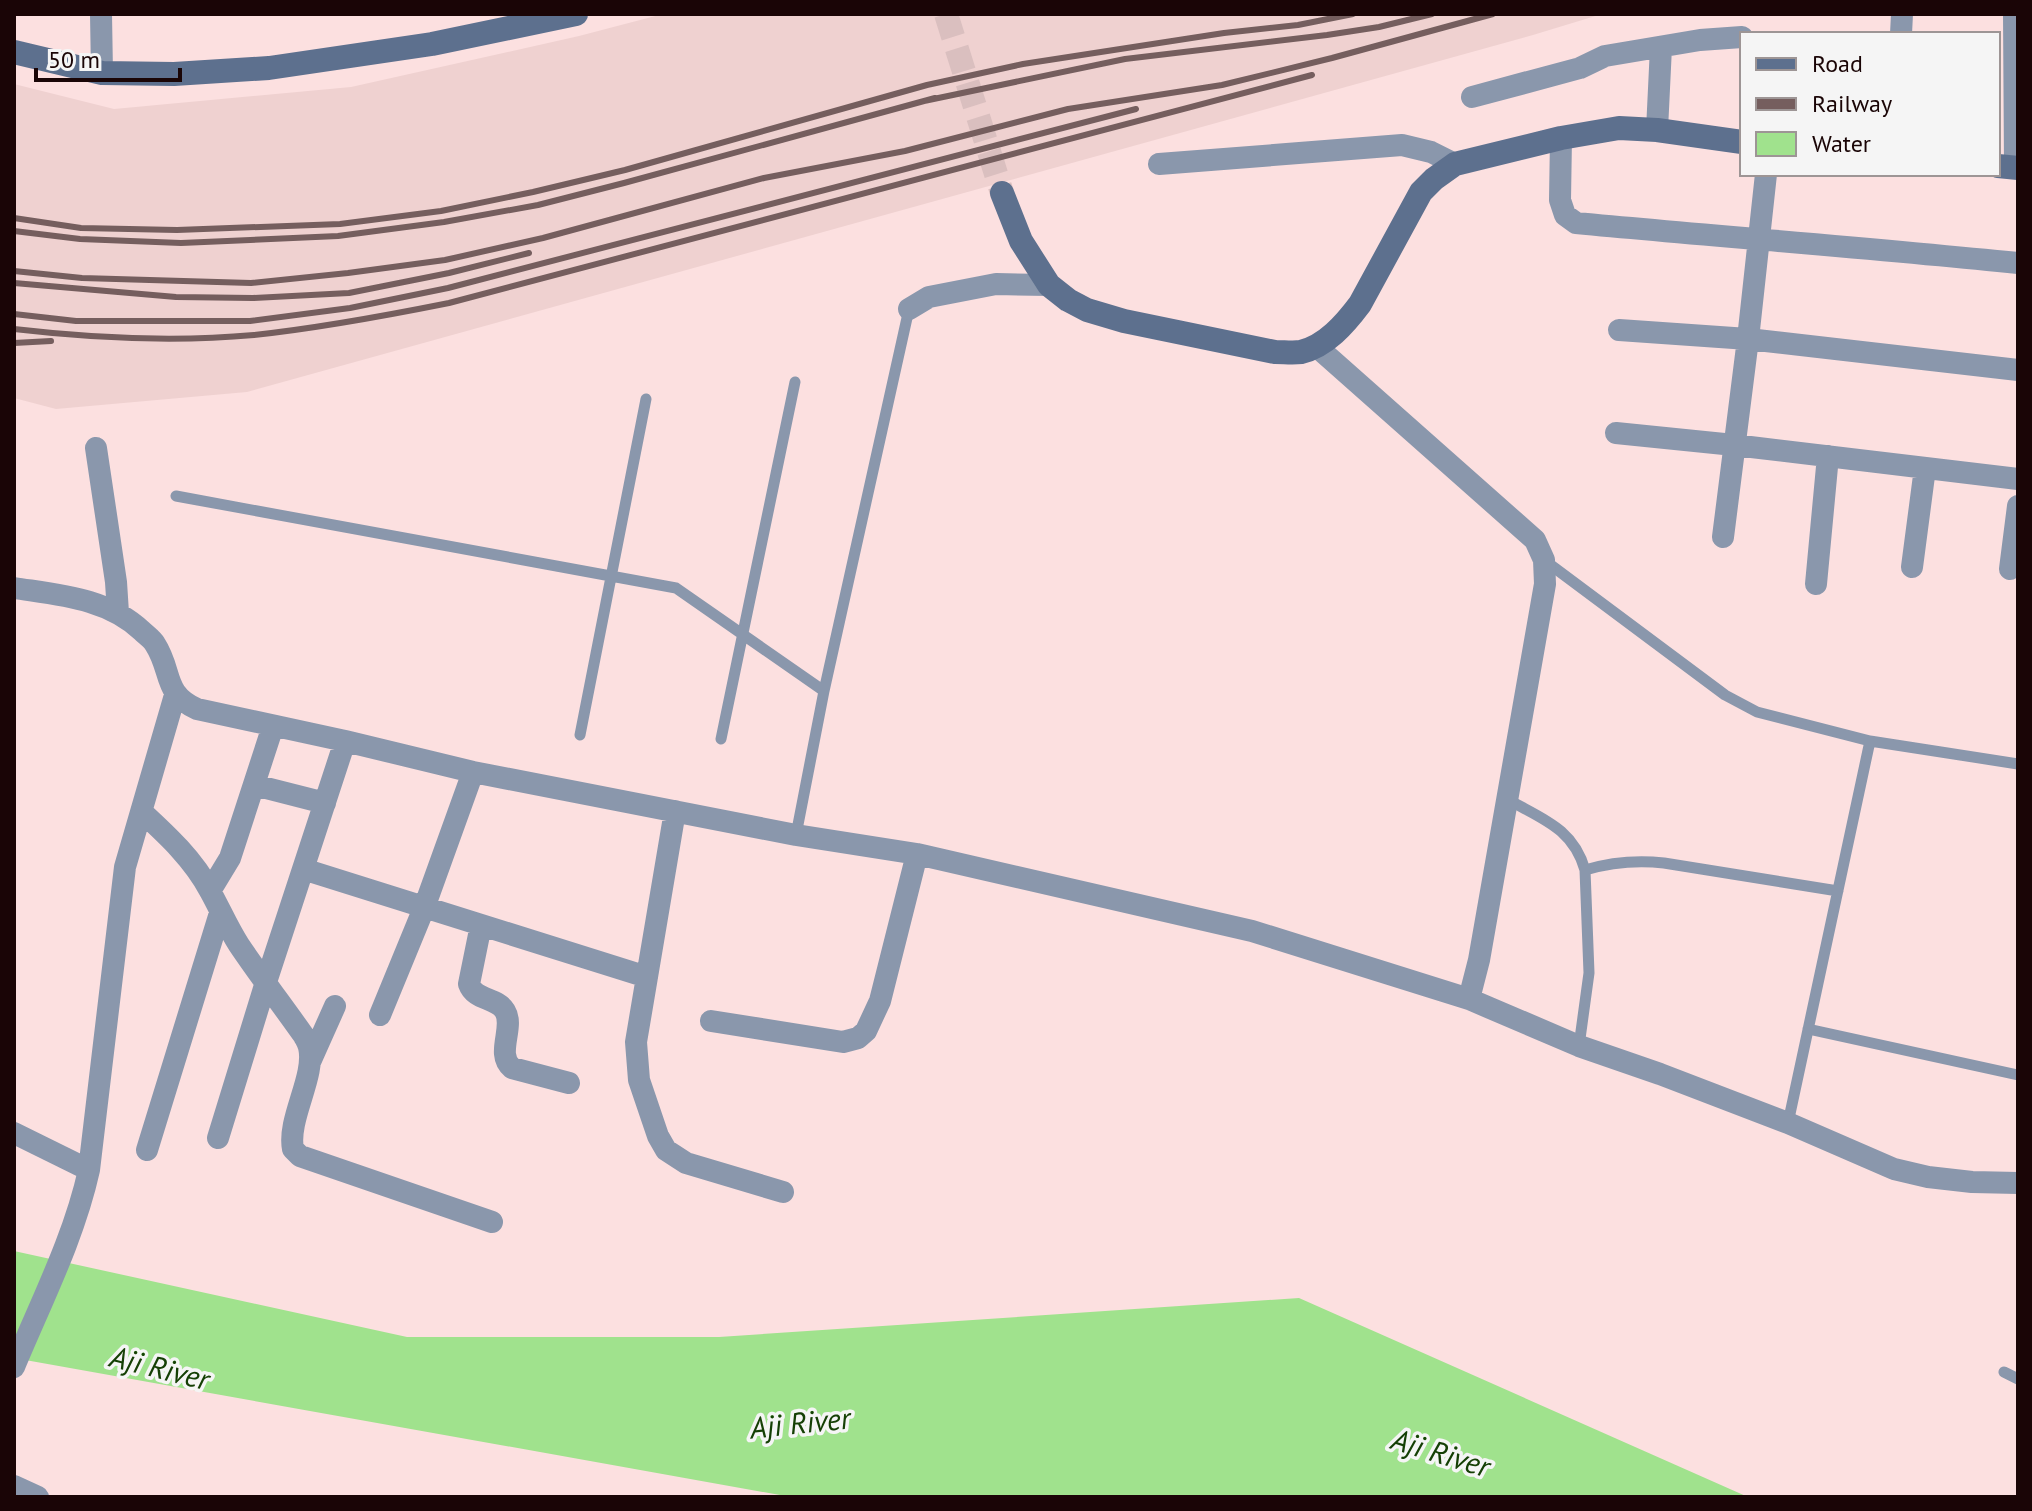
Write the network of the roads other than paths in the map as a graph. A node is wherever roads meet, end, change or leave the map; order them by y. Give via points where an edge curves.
1 (101, 14) edge
2 (576, 14) edge
3 (540, 18) edge
4 (2016, 25) edge
5 (1740, 37) edge
6 (1661, 47) junction
7 (14, 52) edge
8 (102, 73) junction
9 (1472, 97) dead end
10 (1657, 130) junction
11 (1561, 138) junction
12 (1740, 142) edge
13 (1159, 164) dead end
14 (1455, 164) junction
15 (2010, 167) edge
16 (1766, 176) edge
17 (1002, 193) tunnel mouth
18 (1758, 240) junction
19 (2018, 263) edge
20 (1049, 285) junction
21 (909, 309) joint
22 (1619, 330) dead end
23 (1748, 339) junction
24 (1316, 346) junction
25 (2018, 370) edge
26 (795, 382) dead end
27 (646, 399) dead end
28 (1616, 433) dead end
29 (1734, 445) junction
30 (96, 448) dead end
31 (1828, 456) junction
32 (1925, 468) junction
33 (2018, 479) edge
34 (176, 496) dead end
35 (2018, 506) edge
36 (1723, 537) dead end
37 (1544, 560) junction
38 (1912, 567) dead end
39 (2010, 569) dead end
40 (611, 576) junction
41 (1816, 584) dead end
42 (14, 588) edge
43 (118, 613) junction
44 (742, 633) junction
45 (824, 691) junction
46 (175, 695) junction
47 (273, 726) junction
48 (580, 735) dead end
49 (721, 739) dead end
50 (345, 741) junction
51 (1870, 741) junction
52 (2018, 764) edge
53 (473, 772) junction
54 (254, 785) junction
55 (1507, 799) junction
56 (325, 803) junction
57 (675, 811) junction
58 (142, 812) junction
59 (796, 835) junction
60 (917, 854) junction
61 (303, 869) junction
62 (1585, 870) junction
63 (210, 891) junction
64 (1838, 891) junction
65 (424, 908) junction
66 (220, 913) junction
67 (481, 925) junction
68 (647, 977) junction
69 (266, 982) junction
70 (1469, 999) junction
71 (335, 1006) dead end
72 (380, 1015) dead end
73 (711, 1021) dead end
74 (1808, 1029) junction
75 (1579, 1046) junction
76 (310, 1062) junction
77 (2018, 1075) edge
78 (569, 1083) dead end
79 (1788, 1123) junction
80 (14, 1133) edge
81 (218, 1138) dead end
82 (147, 1150) dead end
83 (89, 1170) junction
84 (2018, 1183) edge
85 (783, 1192) dead end
86 (492, 1222) dead end
87 (14, 1367) edge
88 (2004, 1372) dead end
89 (2018, 1379) edge

1 - 8 street
2 - 3 street
3 - 8 street via 432,44 269,68
4 - 15 street
5 - 6 street
6 - 9 street via 1605,56 1580,68
6 - 10 street
7 - 8 street
10 - 11 street via 1619,128
10 - 12 street
11 - 14 street
11 - 18 street via 1560,200 1565,215 1576,223
13 - 14 street via 1402,145
14 - 24 street via 1421,192 1360,304
16 - 18 street
17 - 20 street via 1021,241
18 - 19 street
18 - 23 street
20 - 21 street via 996,284 929,297
20 - 24 street via 1087,310 1124,321 1275,352
21 - 45 lane
22 - 23 street
23 - 25 street
23 - 29 street
24 - 37 street via 1535,540
26 - 44 lane
27 - 40 lane
28 - 29 street
29 - 31 street
29 - 36 street
30 - 43 street
31 - 32 street
31 - 41 street
32 - 33 street
32 - 38 street
34 - 40 lane
35 - 39 street
37 - 51 lane via 1740,704
37 - 55 street via 1545,584
40 - 44 lane via 676,588
40 - 48 lane
42 - 43 street via 97,603
43 - 46 street via 154,641
44 - 45 lane
44 - 49 lane
45 - 59 lane
46 - 47 street via 197,709
46 - 58 street
47 - 50 street
47 - 54 street
50 - 53 street
50 - 56 street
51 - 52 lane
51 - 64 lane
53 - 57 street
53 - 65 street
54 - 56 street
54 - 63 street via 230,858
55 - 62 lane via 1571,839
55 - 70 street
56 - 61 street
57 - 59 street
57 - 68 street
58 - 63 street via 171,839
58 - 83 street via 125,867
59 - 60 street
60 - 70 street via 1252,931
60 - 73 street via 880,1001 858,1038 843,1042
61 - 65 street
61 - 69 street
62 - 64 lane via 1641,861
62 - 75 lane via 1589,973
63 - 66 street
64 - 74 lane
65 - 67 street
65 - 72 street
66 - 69 street
66 - 82 street
67 - 68 street
67 - 78 street via 469,984 471,991 497,1004 508,1017 508,1065
68 - 85 street via 636,1042 639,1080 666,1150 686,1163
69 - 76 street via 304,1036
69 - 81 street
70 - 75 street
71 - 76 street
74 - 77 lane
74 - 79 lane
75 - 79 street
76 - 86 street via 292,1135 293,1149 300,1156
79 - 84 street via 1894,1169 1957,1181
80 - 83 street
83 - 87 street via 74,1225
88 - 89 lane

